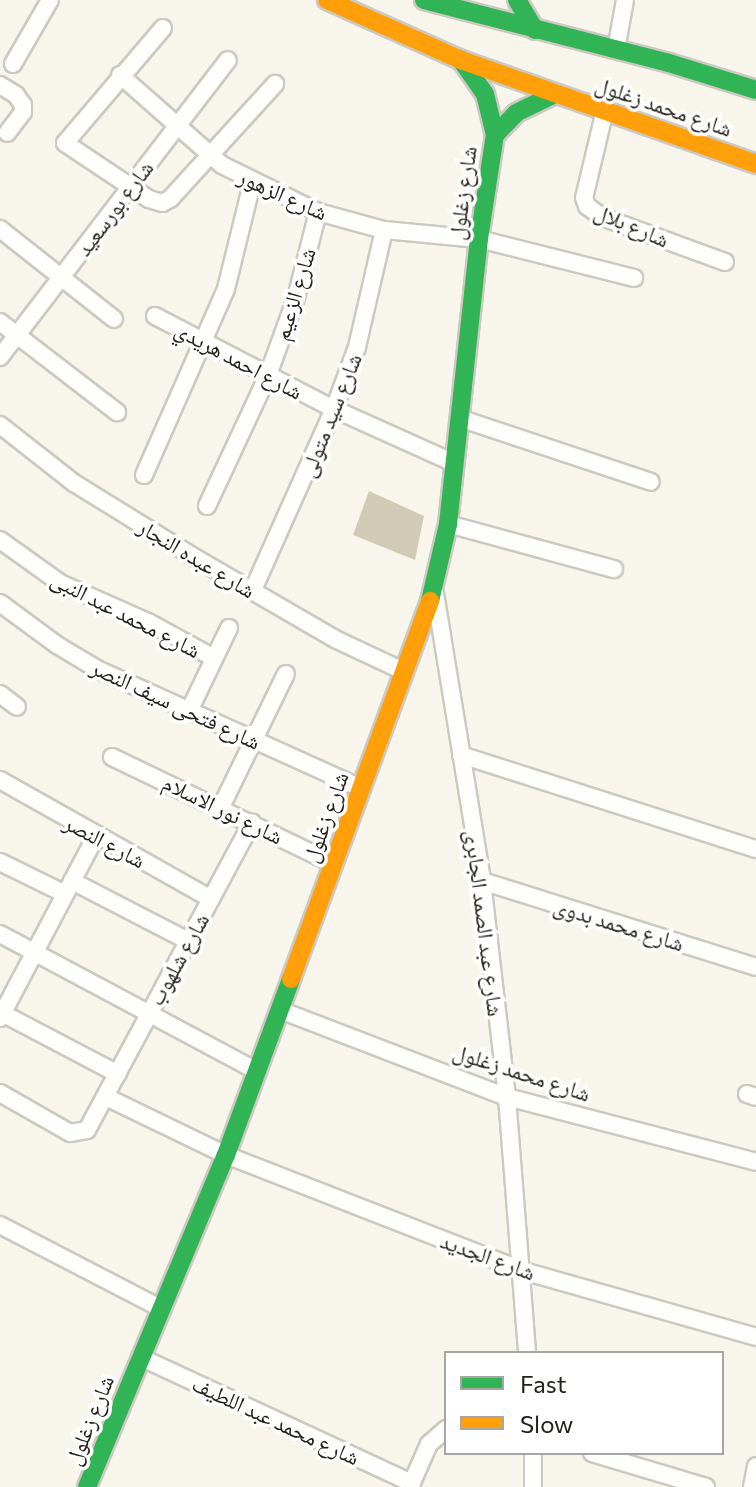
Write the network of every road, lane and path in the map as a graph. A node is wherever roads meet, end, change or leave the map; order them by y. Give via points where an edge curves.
1 (50, 0) edge
2 (327, 0) edge
3 (424, 0) edge
4 (499, 0) edge
5 (517, 0) edge
6 (625, 0) edge
7 (478, 16) junction
8 (163, 28) dead end
9 (535, 30) junction
10 (616, 50) junction
11 (228, 60) dead end
12 (461, 60) junction
13 (13, 64) dead end
14 (120, 75) junction
15 (275, 84) dead end
16 (0, 85) edge
17 (756, 90) edge
18 (555, 94) junction
19 (605, 110) junction
20 (175, 125) junction
21 (7, 133) dead end
22 (495, 135) junction
23 (208, 155) junction
24 (756, 164) edge
25 (252, 183) junction
26 (130, 187) junction
27 (318, 212) junction
28 (0, 229) edge
29 (384, 230) junction
30 (479, 239) junction
31 (725, 262) dead end
32 (634, 278) dead end
33 (59, 280) junction
34 (155, 316) dead end
35 (114, 319) dead end
36 (0, 322) edge
37 (16, 337) junction
38 (203, 341) junction
39 (0, 357) edge
40 (268, 375) junction
41 (334, 409) junction
42 (117, 412) dead end
43 (459, 418) junction
44 (0, 425) edge
45 (454, 463) junction
46 (144, 475) dead end
47 (651, 482) dead end
48 (207, 506) dead end
49 (448, 524) junction
50 (0, 540) edge
51 (614, 569) dead end
52 (434, 591) junction
53 (252, 592) junction
54 (0, 603) edge
55 (229, 628) dead end
56 (214, 658) junction
57 (405, 672) junction
58 (286, 674) dead end
59 (0, 694) edge
60 (17, 707) dead end
61 (190, 709) junction
62 (254, 741) junction
63 (461, 755) junction
64 (112, 757) dead end
65 (0, 780) edge
66 (361, 788) junction
67 (221, 807) junction
68 (252, 822) junction
69 (96, 836) junction
70 (756, 849) edge
71 (0, 862) edge
72 (334, 864) junction
73 (482, 881) junction
74 (69, 888) junction
75 (211, 899) junction
76 (0, 934) edge
77 (188, 941) junction
78 (35, 952) junction
79 (756, 967) edge
80 (280, 1010) junction
81 (149, 1013) junction
82 (1, 1014) edge
83 (257, 1071) junction
84 (118, 1074) junction
85 (0, 1093) edge
86 (106, 1097) junction
87 (507, 1097) junction
88 (226, 1155) junction
89 (756, 1162) edge
90 (0, 1225) edge
91 (523, 1271) junction
92 (160, 1308) junction
93 (756, 1337) edge
94 (527, 1351) edge
95 (140, 1357) junction
96 (444, 1431) edge
97 (533, 1455) edge
98 (599, 1455) edge
99 (756, 1466) edge
100 (411, 1485) edge
101 (753, 1486) edge
102 (87, 1487) edge
103 (533, 1487) edge
104 (706, 1487) edge

1 - 13 street
2 - 12 street, شارع محمد زغلول
3 - 7 street
4 - 7 street
5 - 9 street
6 - 10 street
7 - 9 street
8 - 14 street
9 - 10 street
10 - 17 street
11 - 20 street, شارع بورسعيد
12 - 18 street, شارع محمد زغلول
12 - 22 street, شارع زغلول via 485,94
14 - 20 street, شارع الزهور
14 - 26 street via 65,143
15 - 23 street
16 - 21 street via 23,105
18 - 19 street, شارع محمد زغلول
18 - 22 street, شارع زغلول via 516,113
19 - 24 street, شارع محمد زغلول
19 - 31 street, شارع بلال via 584,198 587,206 602,217
20 - 23 street, شارع الزهور
20 - 26 street, شارع بورسعيد
22 - 30 street, شارع زغلول
23 - 25 street, شارع الزهور
23 - 26 street via 162,203
25 - 27 street, شارع الزهور
25 - 38 street via 226,289
26 - 33 street, شارع بورسعيد
27 - 29 street, شارع الزهور
27 - 40 street, شارع الزعيم via 296,298
28 - 33 street
29 - 30 street, شارع الزهور
29 - 41 street, شارع سيد متولى via 361,333
30 - 32 street, شارع الزهور
30 - 43 street, شارع زغلول
33 - 35 street
33 - 37 street, شارع بورسعيد
34 - 38 street, شارع احمد هريدي
36 - 37 street
37 - 39 street, شارع بورسعيد
37 - 42 street
38 - 40 street, شارع احمد هريدي
38 - 46 street
40 - 41 street, شارع احمد هريدي
40 - 48 street, شارع الزعيم
41 - 45 street, شارع احمد هريدي
41 - 53 street, شارع سيد متولى
43 - 45 street, شارع زغلول
43 - 47 street
44 - 53 street, شارع عبده النجار via 74,483
45 - 49 street, شارع زغلول
49 - 51 street
49 - 52 street, شارع زغلول
50 - 56 street, شارع محمد عبد النبى via 60,583
52 - 57 street, شارع زغلول
52 - 63 street, شارع عبد الصمد الجابرى
53 - 57 street, شارع عبده النجار
54 - 61 street, شارع فتحى سيف النصر via 79,659
55 - 56 street
56 - 61 street
57 - 66 street, شارع زغلول
58 - 62 street
59 - 60 street
61 - 62 street, شارع فتحى سيف النصر
62 - 66 street, شارع فتحى سيف النصر
62 - 67 street
63 - 70 street
63 - 73 street, شارع عبد الصمد الجابرى
64 - 67 street, شارع نور الاسلام
65 - 69 street, شارع النصر
66 - 72 street, شارع زغلول
67 - 68 street, شارع نور الاسلام
68 - 72 street, شارع نور الاسلام
68 - 75 street, شارع شلهوب
69 - 74 street
69 - 75 street, شارع النصر
71 - 74 street
72 - 80 street, شارع زغلول
73 - 79 street, شارع محمد بدوى
73 - 87 street, شارع عبد الصمد الجابرى
74 - 77 street
74 - 78 street
75 - 77 street, شارع شلهوب
76 - 78 street
77 - 81 street, شارع شلهوب
78 - 81 street
78 - 82 street
80 - 83 street, شارع زغلول
80 - 87 street, شارع محمد زغلول
81 - 83 street
81 - 84 street, شارع شلهوب
82 - 84 street
83 - 88 street, شارع زغلول
84 - 86 street, شارع شلهوب
85 - 86 street, شارع شلهوب via 70,1133 87,1130
86 - 88 street, شارع الجديد
87 - 89 street, شارع محمد زغلول
87 - 91 street, شارع عبد الصمد الجابرى
88 - 91 street, شارع الجديد
88 - 92 street, شارع زغلول
90 - 92 street
91 - 93 street, شارع الجديد
91 - 94 street, شارع عبد الصمد الجابرى
92 - 95 street, شارع زغلول
95 - 100 street, شارع محمد عبد اللطيف
95 - 102 street, شارع زغلول
96 - 100 street, شارع محمد عبد اللطيف via 429,1444
97 - 103 street
98 - 104 street
99 - 101 street

